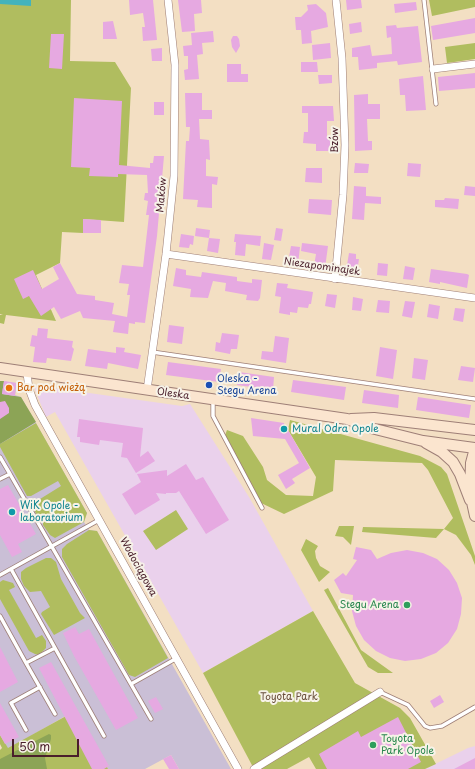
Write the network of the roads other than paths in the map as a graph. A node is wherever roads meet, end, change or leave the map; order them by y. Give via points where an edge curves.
1 (168, 0) edge
2 (336, 0) edge
3 (424, 0) edge
4 (475, 64) edge
5 (433, 69) junction
6 (436, 104) dead end
7 (166, 254) junction
8 (335, 280) junction
9 (475, 298) edge
10 (152, 352) junction
11 (0, 368) edge
12 (27, 373) junction
13 (147, 390) junction
14 (475, 399) edge
15 (213, 400) junction
16 (347, 419) junction
17 (475, 430) edge
18 (423, 441) junction
19 (475, 448) edge
20 (0, 457) edge
21 (10, 474) junction
22 (0, 479) edge
23 (470, 500) junction
24 (262, 508) dead end
25 (475, 516) edge
26 (100, 519) junction
27 (51, 547) junction
28 (11, 569) junction
29 (0, 575) edge
30 (0, 616) edge
31 (55, 648) junction
32 (177, 658) junction
33 (26, 663) junction
34 (131, 684) junction
35 (40, 687) junction
36 (380, 692) joint
37 (475, 707) edge
38 (55, 714) dead end
39 (151, 719) dead end
40 (26, 730) dead end
41 (104, 736) dead end
42 (238, 769) edge
43 (254, 769) edge

1 - 7 street, Maków via 175,65 176,119 174,176
2 - 8 street, Bzów via 342,58 345,145
3 - 5 lane
4 - 5 street
5 - 6 lane
7 - 8 street, Niezapominajek
7 - 10 street, Maków
8 - 9 street, Niezapominajek
10 - 13 street, Maków
10 - 14 lane
11 - 12 main road, Oleska
12 - 13 main road, Oleska
12 - 26 street, Wodociągowa via 35,405
13 - 15 main road, Oleska
15 - 16 main road, Oleska
15 - 24 lane via 213,416
16 - 17 main road, Oleska via 374,418
16 - 18 main road, Oleska via 370,428
18 - 19 main road, Oleska
18 - 23 main road via 453,462
19 - 23 main road via 471,463
20 - 21 lane
21 - 22 lane
21 - 27 lane
23 - 25 main road
26 - 27 lane
26 - 32 street, Wodociągowa
27 - 28 lane
27 - 34 lane
28 - 29 lane
28 - 31 lane
30 - 33 lane
31 - 33 lane
31 - 41 lane
32 - 34 lane
32 - 42 street, Wodociągowa
33 - 35 lane
34 - 39 lane
35 - 38 lane
35 - 40 lane via 11,703
36 - 37 lane via 408,705 425,726 430,728 442,726
36 - 43 street

